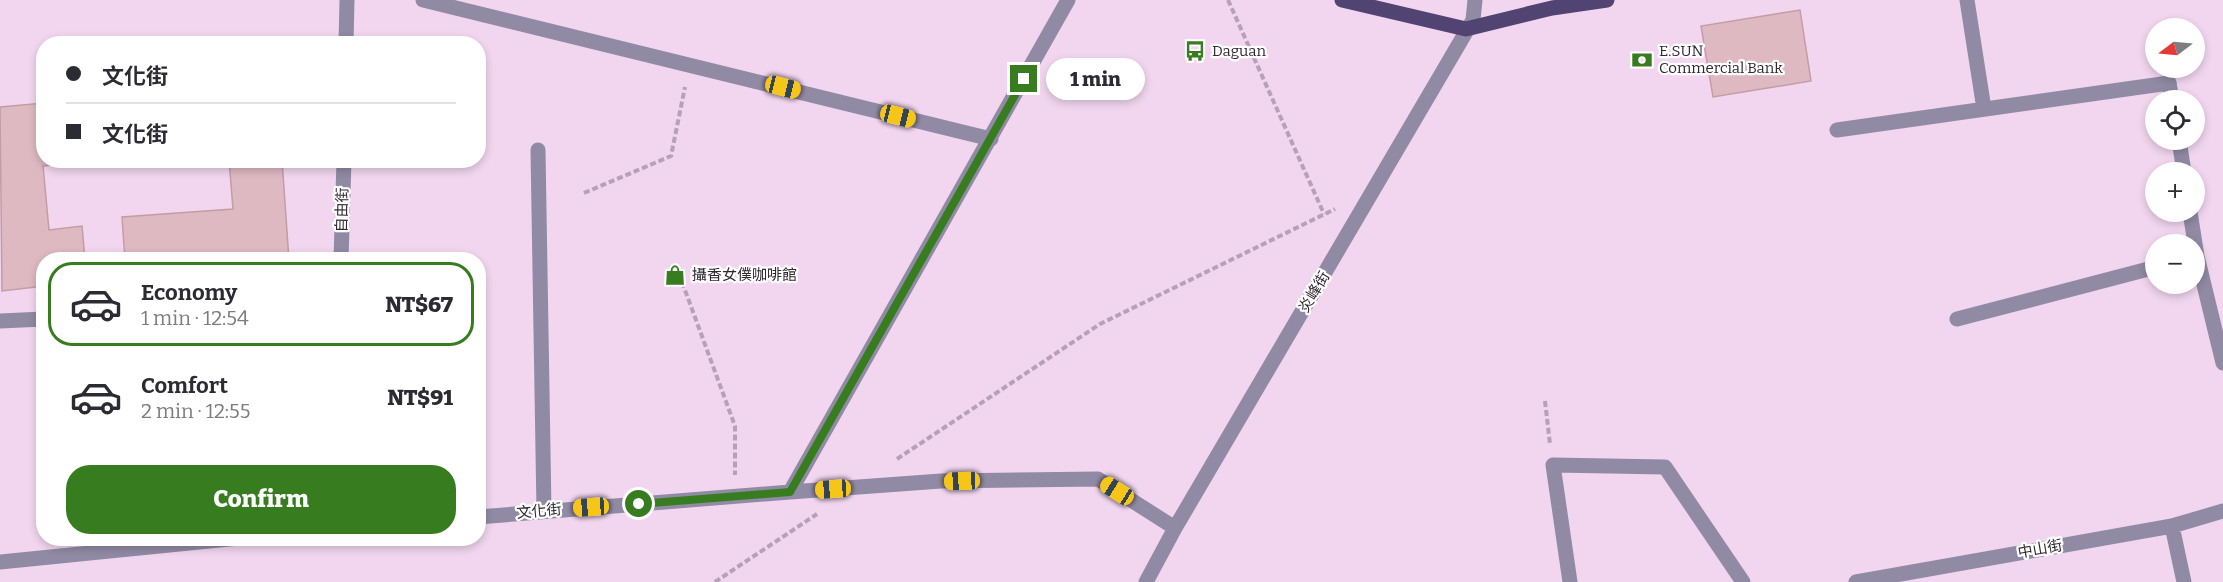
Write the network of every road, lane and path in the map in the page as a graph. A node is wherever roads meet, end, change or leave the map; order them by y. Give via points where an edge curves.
1 (347, 0) edge
2 (423, 0) edge
3 (1068, 0) edge
4 (1228, 0) edge
5 (1342, 0) edge
6 (1475, 0) edge
7 (1607, 0) edge
8 (1966, 0) edge
9 (1557, 4) edge
10 (1466, 29) junction
11 (346, 36) edge
12 (690, 64) junction
13 (2170, 90) edge
14 (1984, 110) junction
15 (1837, 130) dead end
16 (991, 139) junction
17 (538, 150) dead end
18 (344, 168) edge
19 (1374, 191) junction
20 (584, 193) dead end
21 (1324, 214) junction
22 (341, 252) edge
23 (2145, 270) edge
24 (682, 282) dead end
25 (2205, 292) edge
26 (36, 319) edge
27 (1957, 319) dead end
28 (0, 321) edge
29 (2223, 363) edge
30 (1545, 400) dead end
31 (894, 461) dead end
32 (1553, 465) junction
33 (790, 492) junction
34 (735, 496) junction
35 (544, 511) junction
36 (2223, 511) edge
37 (819, 512) dead end
38 (486, 516) edge
39 (2172, 526) junction
40 (1175, 528) junction
41 (159, 546) edge
42 (0, 562) edge
43 (715, 582) edge
44 (1146, 582) edge
45 (1570, 582) edge
46 (1743, 582) edge
47 (1856, 582) edge
48 (2184, 582) edge

1 - 11 street
2 - 12 street
3 - 16 street
4 - 21 path
5 - 10 main road
6 - 10 street, 炎峰街 via 1473,20
7 - 9 main road
8 - 14 street
9 - 10 main road
10 - 19 street, 炎峰街
12 - 16 street
12 - 20 path via 671,156
13 - 14 street via 2169,82
14 - 15 street
16 - 33 street
17 - 35 street
18 - 22 street, 自由街
19 - 21 path
19 - 40 street, 炎峰街
21 - 31 path via 1100,324
23 - 27 street
24 - 34 path via 735,426
25 - 29 street
26 - 28 street
30 - 32 path
32 - 45 street
32 - 46 street via 1665,467
33 - 34 street, 文化街
33 - 40 street, 文化街 via 941,481 1098,479
34 - 35 street, 文化街
35 - 38 street, 文化街
36 - 39 street, 中山街
37 - 43 path
39 - 47 street, 中山街
39 - 48 street
40 - 44 street, 炎峰街
41 - 42 street

